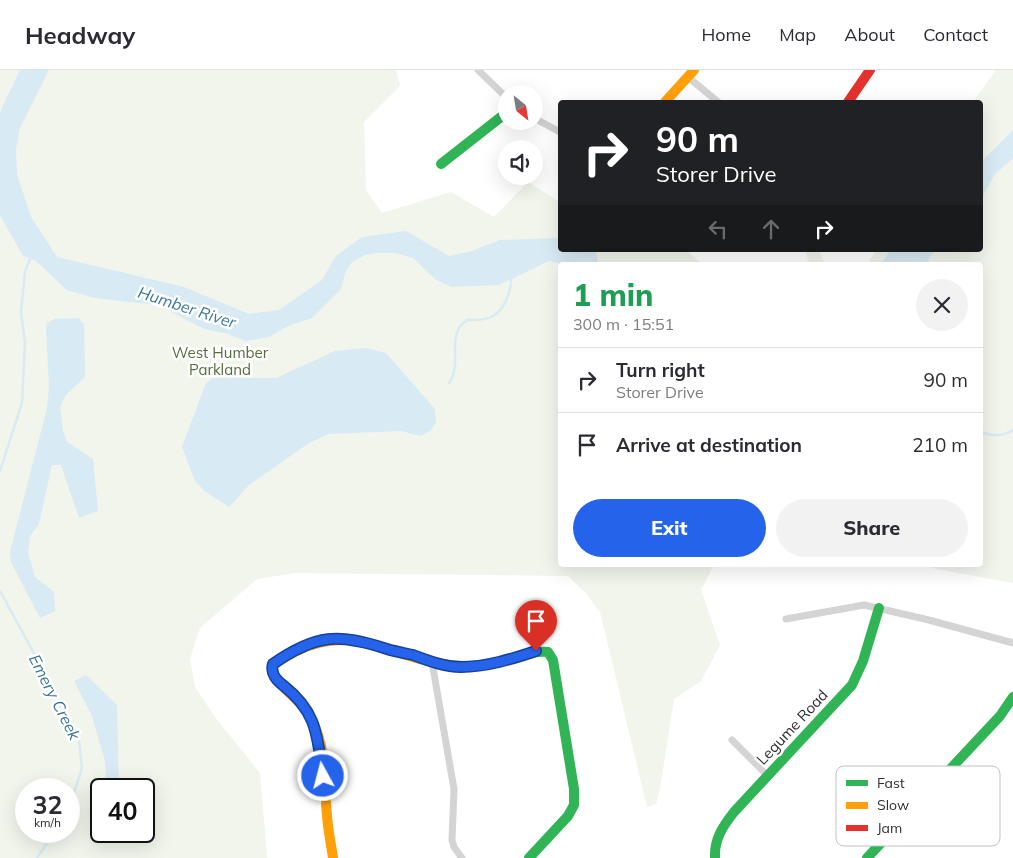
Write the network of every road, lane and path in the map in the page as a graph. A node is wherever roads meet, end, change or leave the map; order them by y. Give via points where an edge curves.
1 (478, 70) edge
2 (870, 70) edge
3 (691, 73) edge
4 (498, 89) edge
5 (667, 100) edge
6 (716, 100) edge
7 (849, 100) edge
8 (498, 119) edge
9 (543, 123) edge
10 (558, 131) edge
11 (441, 164) dead end
12 (879, 608) junction
13 (786, 619) dead end
14 (1013, 643) edge
15 (432, 662) junction
16 (1013, 697) edge
17 (732, 740) dead end
18 (954, 766) edge
19 (767, 775) junction
20 (879, 846) edge
21 (333, 858) edge
22 (462, 858) edge
23 (529, 858) edge
24 (714, 858) edge
25 (868, 858) edge

1 - 4 street
2 - 7 street
3 - 5 street
3 - 6 street
8 - 11 street
9 - 10 street
12 - 13 street via 864,605
12 - 14 street
12 - 19 street, Legume Road via 852,685
15 - 21 street via 368,643 328,638 308,643 273,664 272,673 296,697 314,723 320,744
15 - 22 street via 454,788 452,840
15 - 23 street via 461,667 483,666 536,651 548,652 553,660 574,805 568,816
16 - 18 street via 1000,716
17 - 19 street
19 - 24 street, Legume Road via 719,832
20 - 25 street

